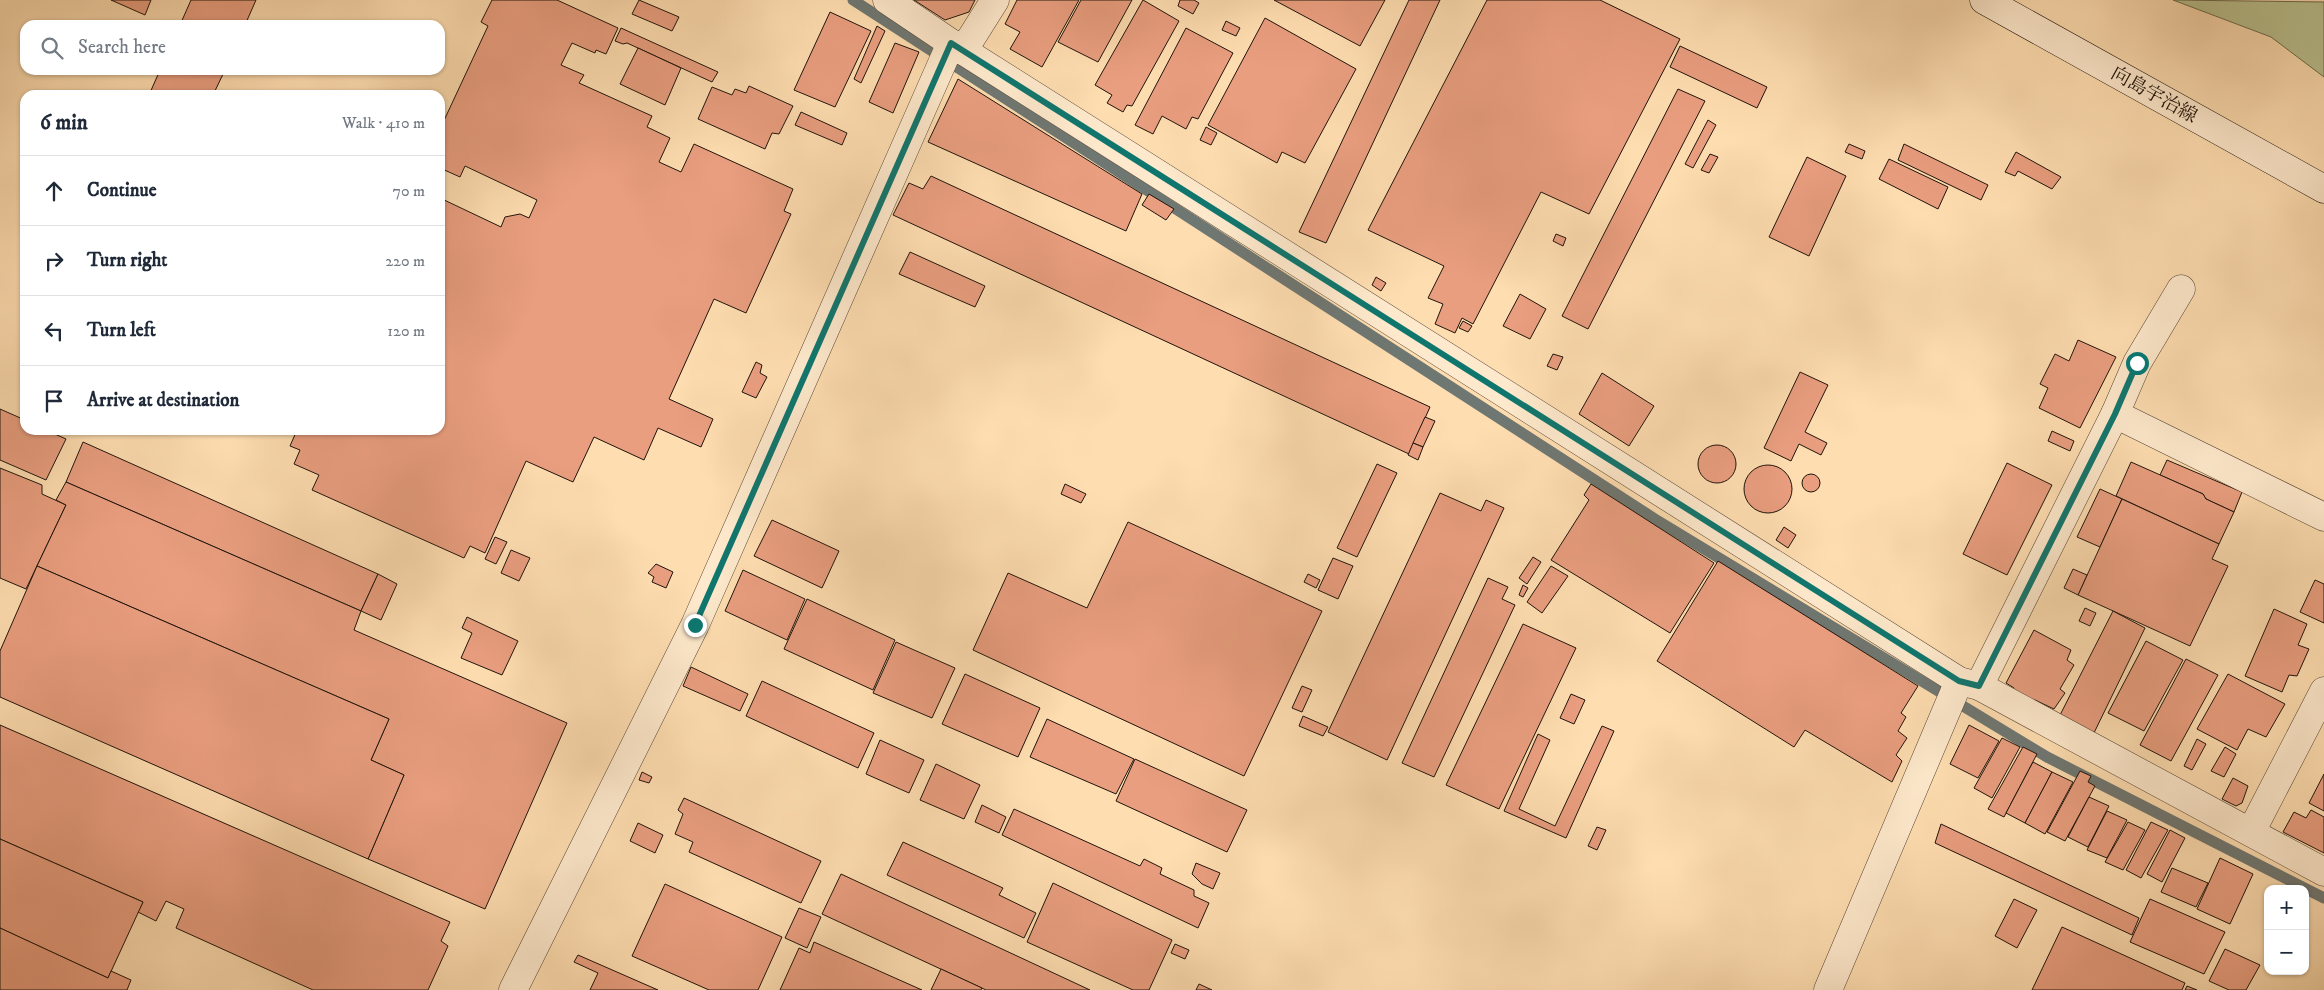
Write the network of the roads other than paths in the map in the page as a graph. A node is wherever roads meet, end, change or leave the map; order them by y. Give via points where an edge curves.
1 (888, 0) edge
2 (994, 0) edge
3 (1984, 0) edge
4 (955, 47) junction
5 (2324, 189) edge
6 (2181, 289) dead end
7 (2115, 414) junction
8 (2324, 517) edge
9 (1965, 683) junction
10 (2324, 691) edge
11 (2250, 832) junction
12 (2324, 872) edge
13 (513, 990) edge
14 (1828, 990) edge

1 - 4 street
2 - 4 street
3 - 5 street, 向島宇治線
4 - 9 street
4 - 13 street via 934,82 695,625
6 - 7 street via 2137,363
7 - 8 street
7 - 9 street
9 - 11 street
9 - 14 street via 1942,722
10 - 11 street
11 - 12 street

